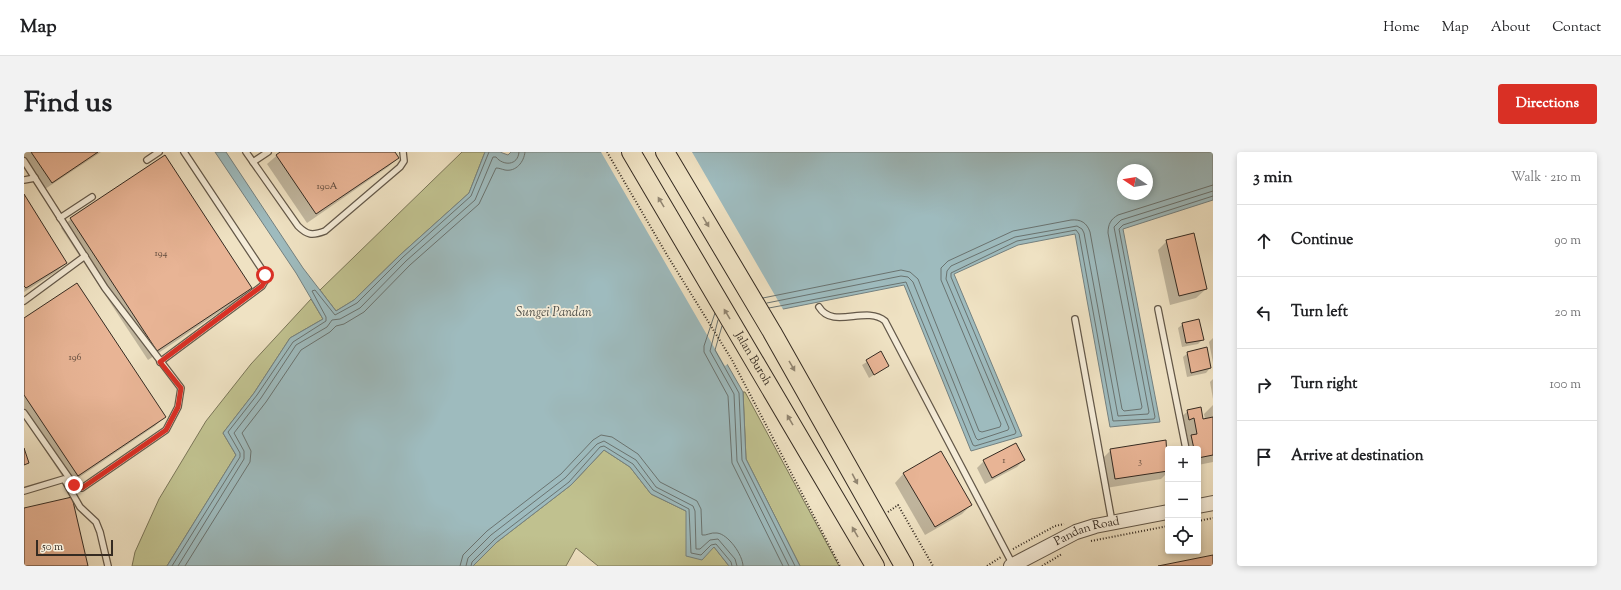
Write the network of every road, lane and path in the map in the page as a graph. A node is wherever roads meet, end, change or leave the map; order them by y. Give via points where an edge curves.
1 (159, 152) edge
2 (184, 152) edge
3 (246, 152) edge
4 (268, 152) edge
5 (403, 152) edge
6 (607, 152) edge
7 (631, 152) edge
8 (665, 152) edge
9 (146, 160) dead end
10 (24, 161) edge
11 (253, 162) junction
12 (35, 178) junction
13 (24, 180) edge
14 (92, 197) dead end
15 (60, 218) junction
16 (85, 256) junction
17 (24, 301) edge
18 (819, 307) dead end
19 (1158, 309) dead end
20 (1075, 319) dead end
21 (160, 362) junction
22 (24, 413) edge
23 (1185, 446) edge
24 (24, 491) edge
25 (1213, 503) edge
26 (1201, 505) edge
27 (1165, 513) edge
28 (1213, 518) edge
29 (877, 520) junction
30 (1201, 520) edge
31 (1112, 523) junction
32 (1165, 527) edge
33 (1088, 542) dead end
34 (1068, 550) dead end
35 (903, 563) edge
36 (1012, 565) edge
37 (108, 566) edge
38 (840, 566) edge
39 (875, 566) edge
40 (933, 566) edge
41 (1042, 566) edge

1 - 9 lane
2 - 21 lane via 263,271 265,281 262,286
3 - 11 lane
4 - 11 lane
5 - 11 lane via 404,161 400,167 324,231 311,235 298,226
6 - 38 path via 732,360
39 -> 7 highway, Jalan Buroh
8 -> 29 highway via 772,332
10 - 12 lane
12 - 13 lane
12 - 15 lane
14 - 15 lane
15 - 16 lane
16 - 17 lane
16 - 21 lane via 105,288
18 - 36 lane via 832,317 875,315 884,321
19 - 23 lane
20 - 31 lane
21 - 22 lane via 181,388 178,407 166,430 82,488 74,485
24 - 37 lane via 64,479 80,507 96,522
25 - 26 street
27 - 31 street, Pandan Road
28 - 30 path
29 - 35 highway
29 - 40 path via 898,505
31 - 36 street, Pandan Road via 1076,532
32 - 33 path
34 - 41 path

